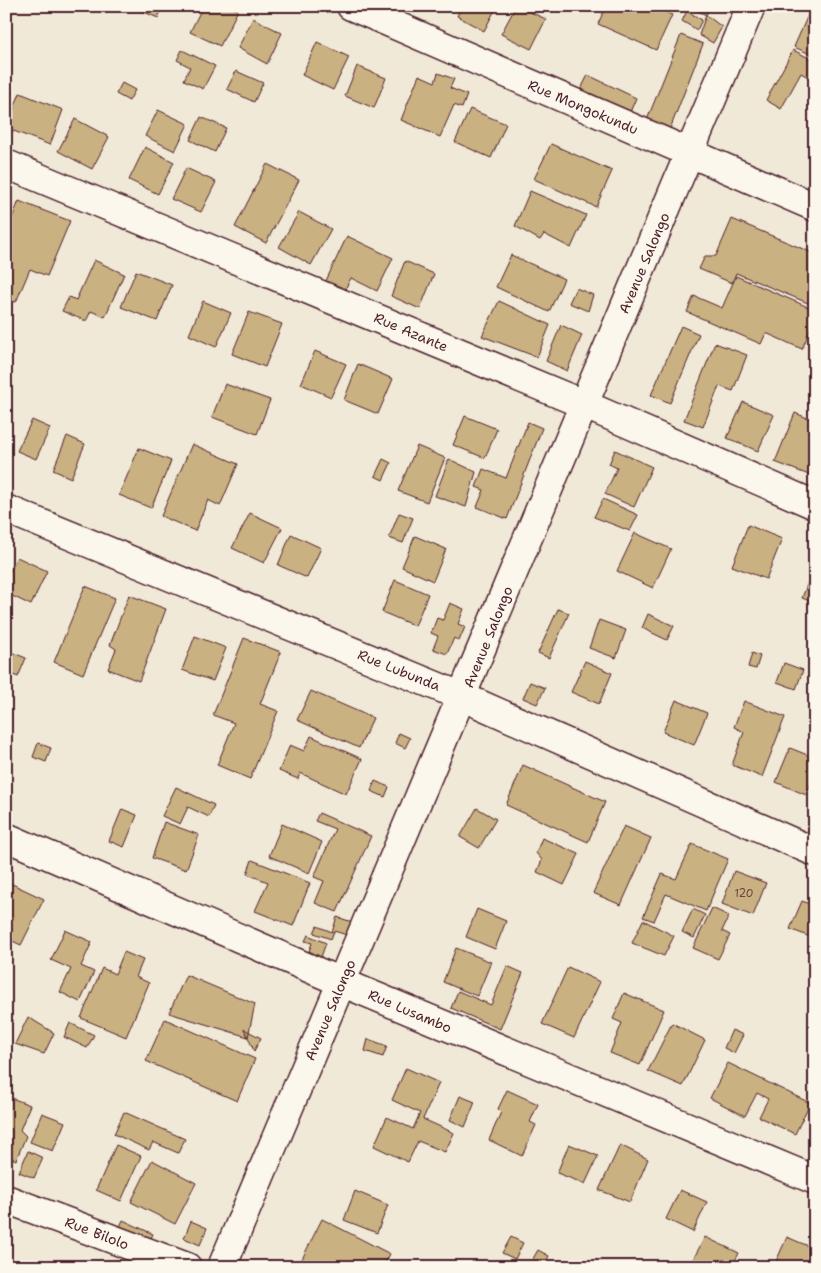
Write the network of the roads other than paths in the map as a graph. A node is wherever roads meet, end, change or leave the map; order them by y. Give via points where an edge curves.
1 (351, 6) edge
2 (751, 6) edge
3 (691, 154) junction
4 (6, 164) edge
5 (815, 207) edge
6 (583, 404) junction
7 (815, 505) edge
8 (6, 509) edge
9 (463, 696) junction
10 (6, 837) edge
11 (815, 852) edge
12 (341, 982) junction
13 (815, 1180) edge
14 (6, 1199) edge
15 (187, 1267) edge
16 (222, 1267) edge

1 - 3 street, Rue Mongokundu
2 - 3 street, Avenue Salongo
3 - 5 street, Rue Mongokundu
3 - 6 street, Avenue Salongo
4 - 6 street, Rue Azante
6 - 7 street, Rue Azante
6 - 9 street, Avenue Salongo
8 - 9 street, Rue Lubunda
9 - 11 street, Rue Lubunda
9 - 12 street, Avenue Salongo
10 - 12 street, Rue Lusambo
12 - 13 street, Rue Lusambo
12 - 16 street, Avenue Salongo
14 - 15 street, Rue Bilolo

